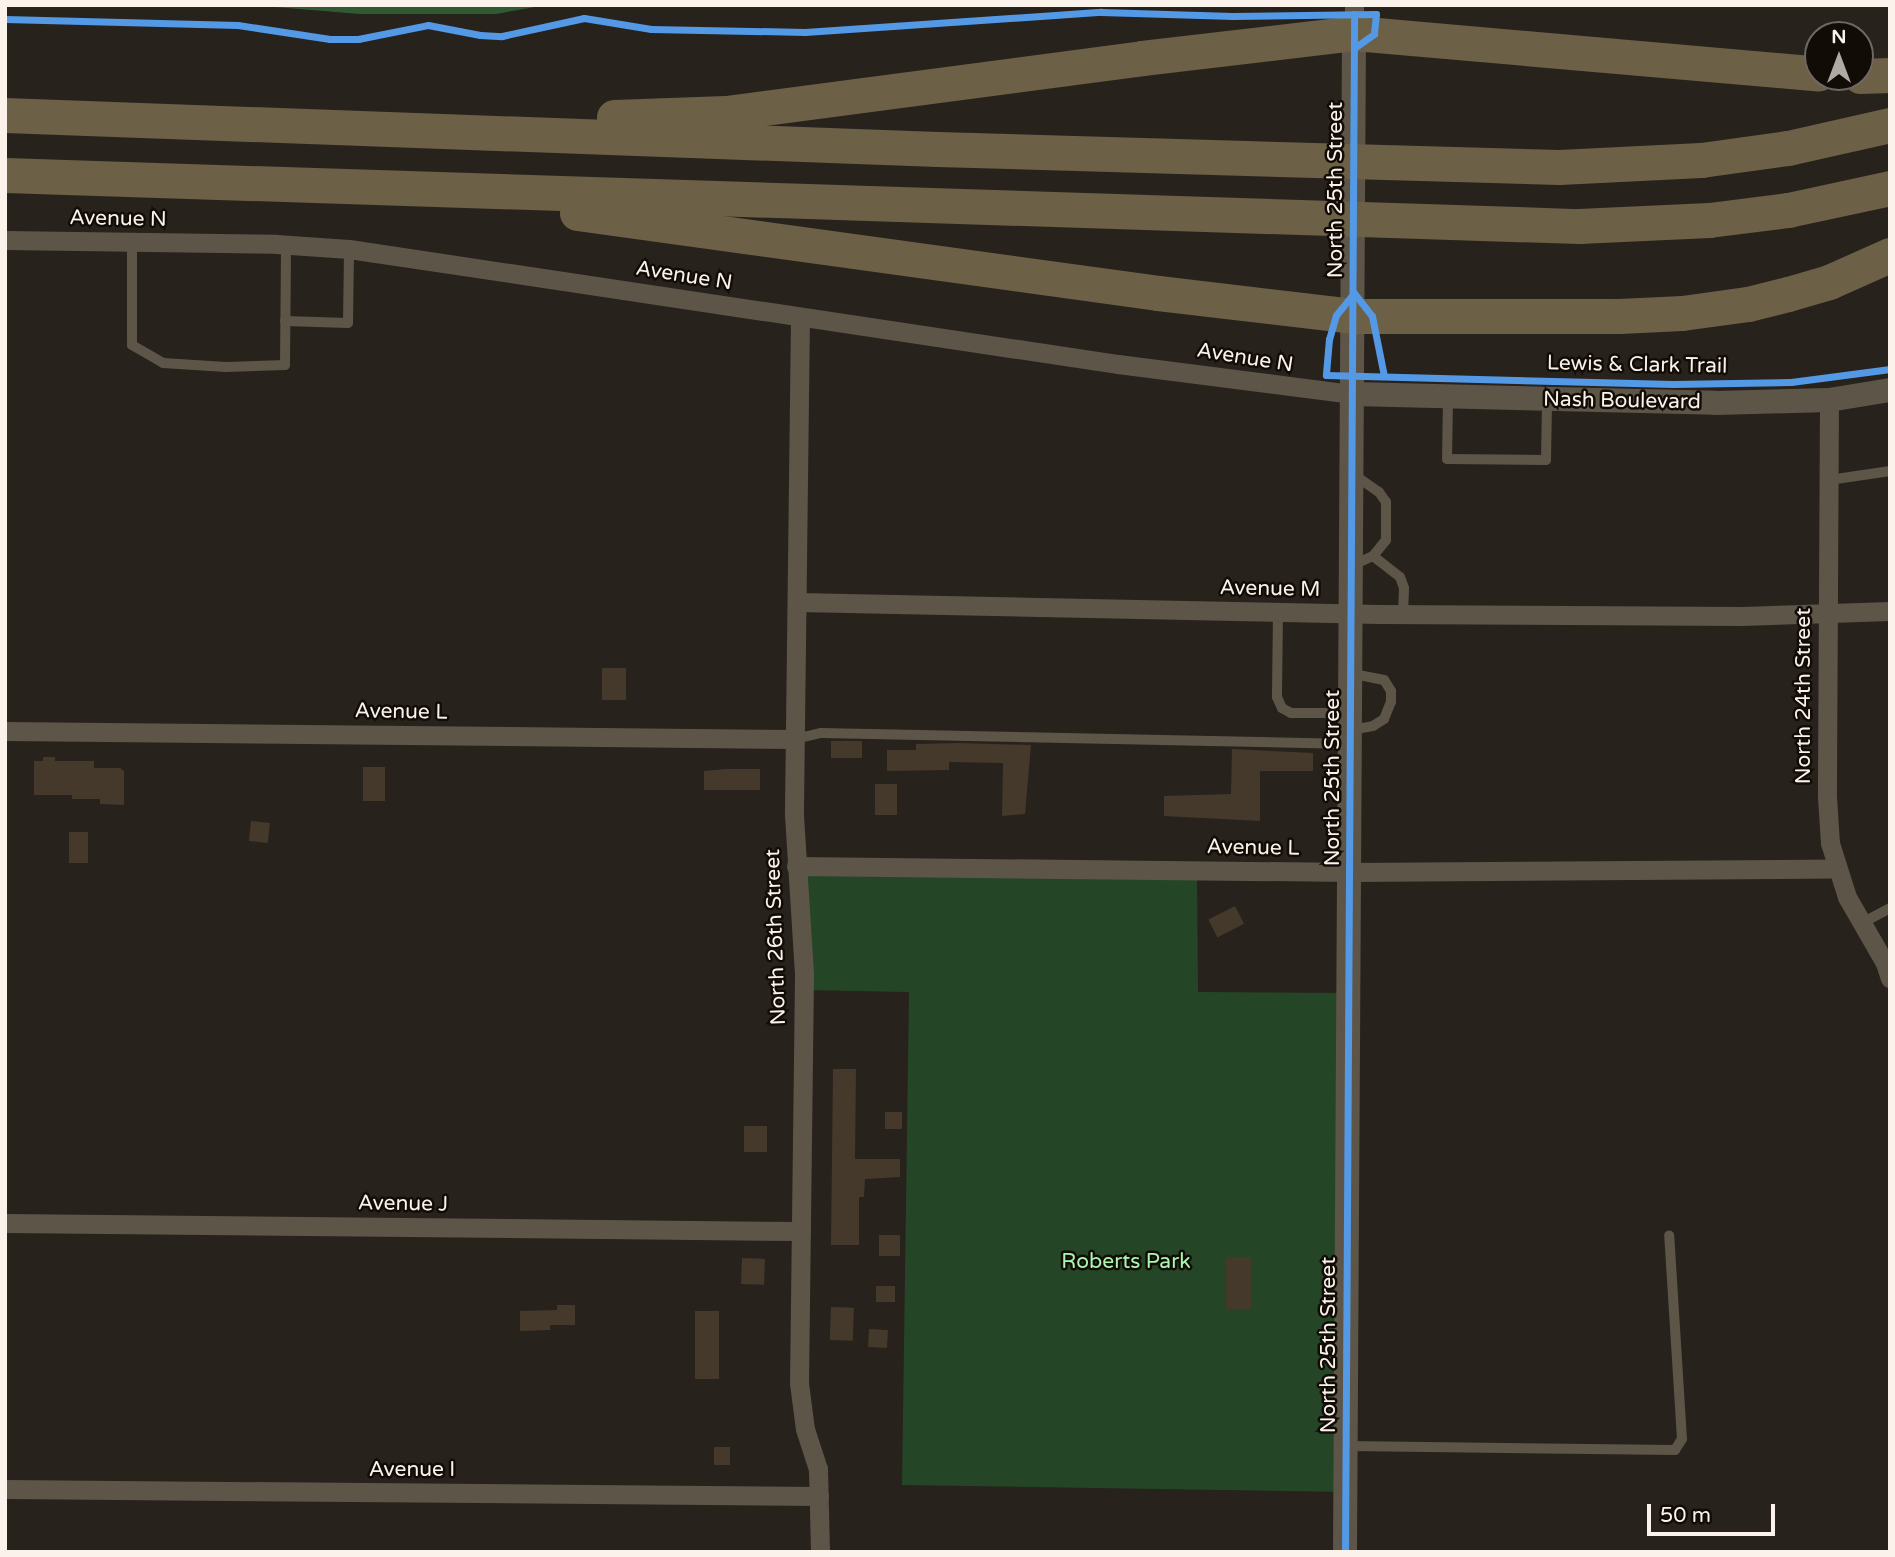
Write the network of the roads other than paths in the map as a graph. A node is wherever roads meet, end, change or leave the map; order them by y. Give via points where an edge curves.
1 (1354, 19) edge
2 (1804, 73) edge
3 (5, 115) edge
4 (1890, 125) edge
5 (341, 126) junction
6 (5, 175) edge
7 (379, 188) junction
8 (1890, 188) edge
9 (5, 240) edge
10 (131, 242) junction
11 (286, 245) junction
12 (349, 250) junction
13 (1890, 255) edge
14 (1353, 316) junction
15 (800, 317) junction
16 (285, 321) junction
17 (1890, 390) edge
18 (1353, 394) junction
19 (1448, 398) junction
20 (1547, 400) junction
21 (1829, 400) junction
22 (1890, 471) edge
23 (1352, 474) junction
24 (1829, 480) junction
25 (1363, 561) junction
26 (797, 602) junction
27 (1890, 611) edge
28 (1278, 612) junction
29 (1403, 613) junction
30 (1352, 614) junction
31 (1827, 615) junction
32 (1351, 674) junction
33 (1351, 729) junction
34 (5, 731) edge
35 (795, 739) junction
36 (796, 866) junction
37 (1836, 869) junction
38 (1350, 872) junction
39 (1890, 908) edge
40 (1862, 923) junction
41 (1890, 978) edge
42 (5, 1223) edge
43 (801, 1231) junction
44 (1670, 1236) dead end
45 (1346, 1446) junction
46 (5, 1489) edge
47 (819, 1496) junction
48 (820, 1552) edge
49 (1345, 1552) edge

1 - 2 highway
1 - 5 highway via 1142,58 726,113
1 - 14 street, North 25th Street
3 - 5 highway
4 - 5 highway via 1788,148 1701,160 1559,167
6 - 7 highway
7 - 8 highway via 1579,226 1643,225 1788,210
7 - 14 highway
9 - 10 street, Avenue N
10 - 11 street, Avenue N
10 - 16 lane via 131,345 163,363 226,368 285,365
11 - 12 street, Avenue N
11 - 16 lane
12 - 15 street, Avenue N
12 - 16 lane via 348,323
13 - 14 highway via 1788,294 1682,313
14 - 18 street, North 25th Street
15 - 18 street, Avenue N
15 - 26 street, North 26th Street
17 - 21 street, Nash Boulevard
18 - 19 street, Nash Boulevard
18 - 23 street, North 25th Street
19 - 20 street, Nash Boulevard
19 - 20 lane via 1447,459 1546,460
20 - 21 street, Nash Boulevard
21 - 24 street, North 24th Street
22 - 24 lane
23 - 25 street, North 25th Street
23 - 25 lane via 1386,502 1386,540
24 - 31 street, North 24th Street
25 - 29 lane via 1400,577
25 - 30 street, North 25th Street
26 - 28 street, Avenue M
26 - 35 street, North 26th Street
27 - 31 street, Avenue M via 1850,610
28 - 30 street, Avenue M
28 - 33 lane via 1277,697 1282,708
29 - 30 street, Avenue M
29 - 31 street, Avenue M
30 - 32 street, North 25th Street
31 - 37 street, North 24th Street via 1827,797
32 - 33 street, North 25th Street
32 - 33 lane via 1384,680 1391,691 1384,719 1373,726
33 - 35 lane via 821,733
33 - 38 street, North 25th Street
34 - 35 street, Avenue L
35 - 36 street, North 26th Street
36 - 38 street, Avenue L
36 - 43 street, North 26th Street via 804,976
37 - 38 street, Avenue L
37 - 40 street, North 24th Street
38 - 45 street, North 25th Street
39 - 40 lane
40 - 41 street, North 24th Street
42 - 43 street, Avenue J
43 - 47 street, North 26th Street via 801,1410 818,1469
44 - 45 lane via 1682,1440 1675,1450
45 - 49 street, North 25th Street
46 - 47 street, Avenue I
47 - 48 street, North 26th Street

